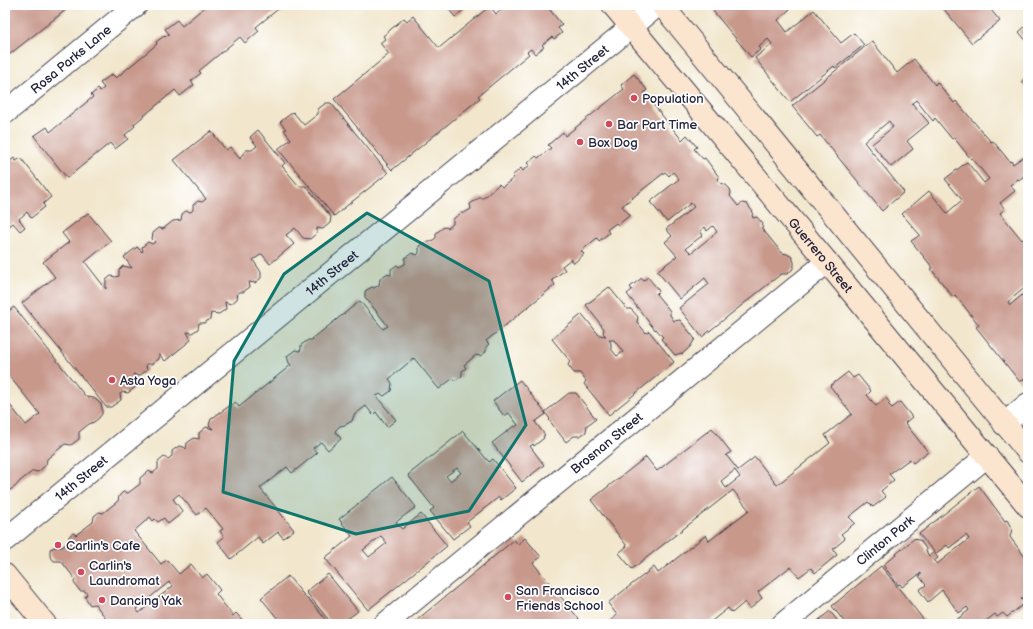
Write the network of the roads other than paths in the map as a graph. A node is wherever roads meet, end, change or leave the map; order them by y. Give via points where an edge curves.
1 (136, 5) edge
2 (613, 5) edge
3 (658, 5) edge
4 (662, 5) edge
5 (631, 27) junction
6 (5, 112) edge
7 (827, 262) junction
8 (1028, 404) edge
9 (1004, 424) junction
10 (1028, 452) edge
11 (987, 456) junction
12 (1028, 506) edge
13 (5, 540) edge
14 (5, 576) edge
15 (45, 624) edge
16 (385, 624) edge
17 (783, 624) edge

1 - 6 street, Rosa Parks Lane
2 - 5 main road, Guerrero Street
3 - 5 street, 14th Street
4 - 9 main road
5 - 7 main road, Guerrero Street
5 - 13 street, 14th Street
7 - 11 main road, Guerrero Street
7 - 16 street, Brosnan Street
8 - 9 street
9 - 10 main road
11 - 12 main road, Guerrero Street
11 - 17 street, Clinton Park
14 - 15 main road

